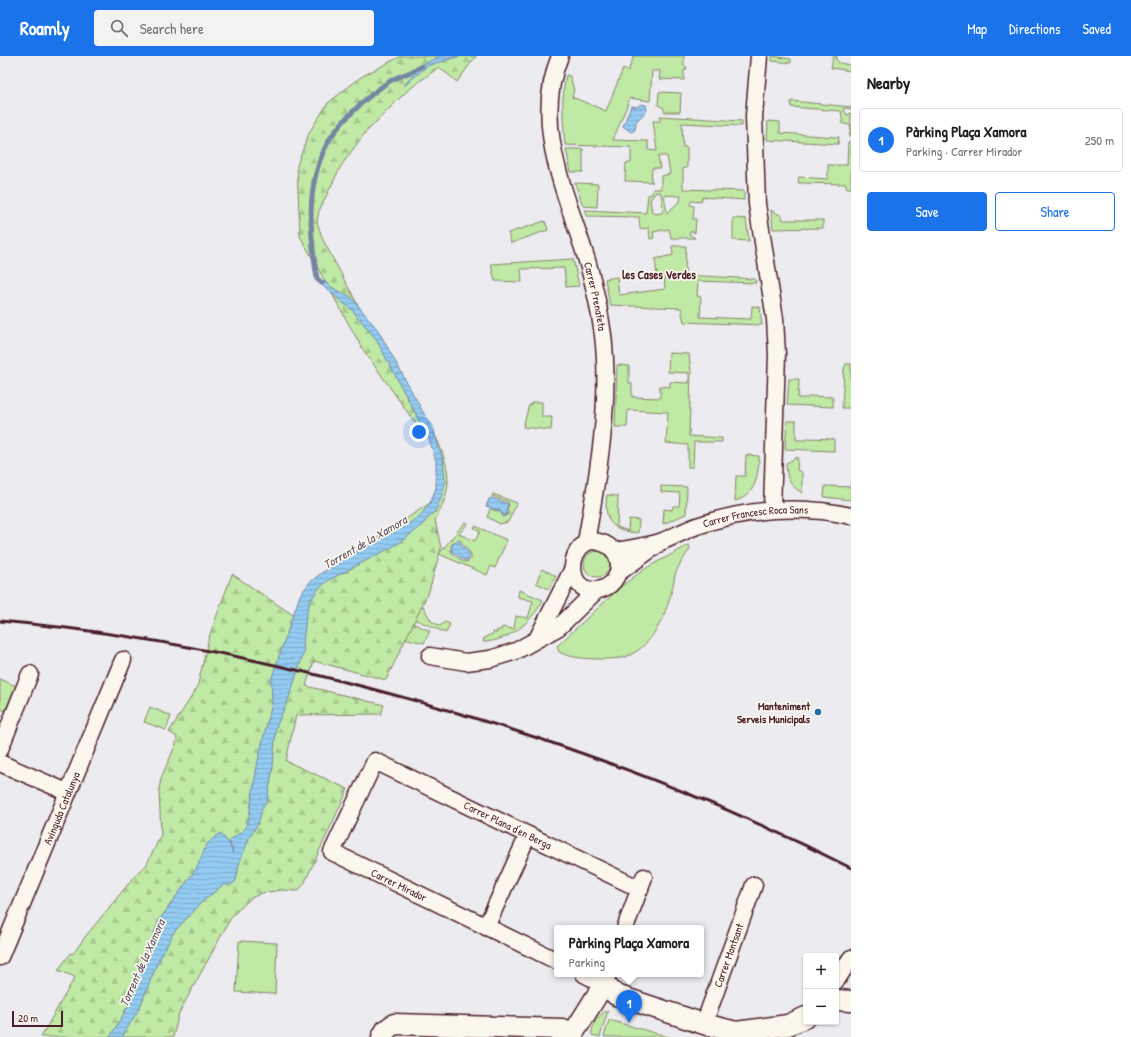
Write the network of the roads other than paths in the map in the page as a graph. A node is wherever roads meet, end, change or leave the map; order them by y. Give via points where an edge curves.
1 (560, 56) edge
2 (759, 56) edge
3 (772, 509) junction
4 (851, 516) edge
5 (662, 541) junction
6 (586, 542) junction
7 (616, 551) junction
8 (572, 570) junction
9 (618, 573) junction
10 (597, 590) junction
11 (537, 639) junction
12 (430, 656) dead end
13 (123, 660) dead end
14 (30, 674) dead end
15 (0, 749) edge
16 (375, 761) joint
17 (0, 763) edge
18 (67, 792) junction
19 (528, 835) junction
20 (754, 885) dead end
21 (626, 925) edge
22 (486, 927) junction
23 (0, 957) edge
24 (851, 958) edge
25 (554, 960) edge
26 (839, 976) edge
27 (606, 979) edge
28 (839, 1000) edge
29 (851, 1001) edge
30 (803, 1018) edge
31 (704, 1024) junction
32 (572, 1035) edge
33 (735, 1035) edge
34 (382, 1037) edge

1 - 6 street, Carrer Prenafeta via 554,71 550,131 555,162 588,264 603,334 605,379 602,425
2 - 3 street via 754,116 758,204 775,319 777,354
3 - 4 street, Carrer Francesc Roca Sans via 808,510
3 - 5 street, Carrer Francesc Roca Sans via 754,511 697,526
5 - 7 street, Carrer Francesc Roca Sans
5 - 9 street, Carrer Francesc Roca Sans
6 - 7 street via 601,542
6 - 8 street via 576,555
7 - 9 street via 619,558
8 - 10 street via 576,582 581,587
8 - 11 street
9 - 10 street via 613,581
10 - 11 street via 559,627
11 - 12 street via 516,651 490,660 466,662
13 - 18 street, Avinguda Catalunya
14 - 15 street
16 - 19 street, Carrer Plana d'en Berga
16 - 22 street, Carrer Mirador via 332,852
17 - 18 street
18 - 23 street, Avinguda Catalunya
19 - 21 street, Carrer Plana d'en Berga via 642,883
19 - 22 street
20 - 31 street, Carrer Montsant
22 - 25 street, Carrer Mirador
24 - 26 street
27 - 31 street via 616,995
27 - 32 street
28 - 29 street
30 - 33 street via 788,1025
31 - 33 street
32 - 34 street via 554,1028 394,1024

